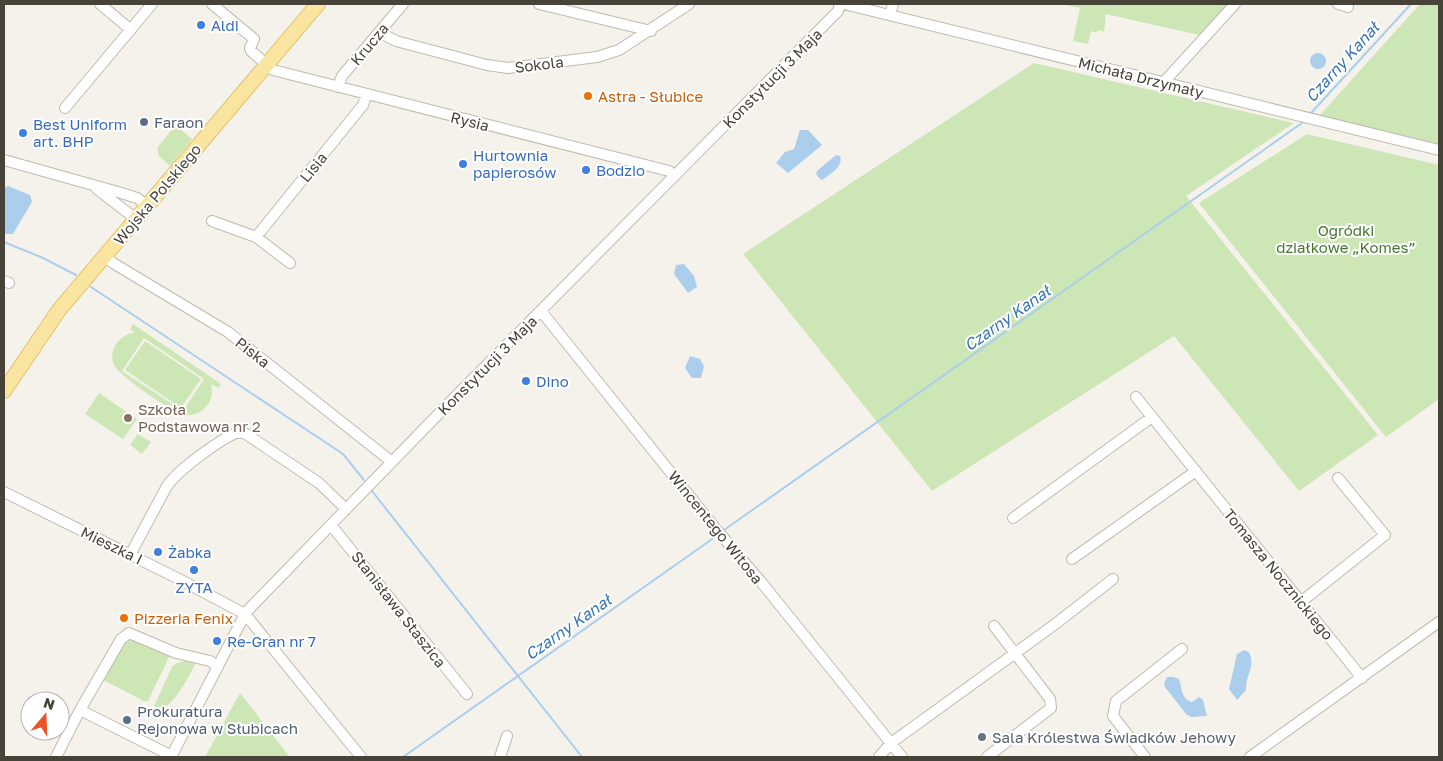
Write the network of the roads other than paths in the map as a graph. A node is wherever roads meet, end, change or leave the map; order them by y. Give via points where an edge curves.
1 (100, 4) edge
2 (152, 4) edge
3 (212, 4) edge
4 (318, 4) edge
5 (403, 4) edge
6 (539, 4) edge
7 (689, 4) edge
8 (842, 4) edge
9 (893, 4) edge
10 (1235, 4) edge
11 (1338, 4) edge
12 (1348, 7) dead end
13 (890, 16) junction
14 (131, 30) junction
15 (651, 30) junction
16 (379, 32) junction
17 (266, 65) junction
18 (1163, 82) junction
19 (338, 87) junction
20 (366, 95) junction
21 (65, 108) dead end
22 (1439, 150) edge
23 (4, 160) edge
24 (675, 176) junction
25 (92, 186) junction
26 (147, 205) junction
27 (136, 219) junction
28 (212, 222) dead end
29 (256, 236) junction
30 (104, 256) junction
31 (290, 263) dead end
32 (542, 310) junction
33 (4, 391) edge
34 (1136, 397) dead end
35 (1152, 416) junction
36 (392, 462) junction
37 (1196, 471) junction
38 (1338, 478) dead end
39 (4, 492) edge
40 (346, 509) junction
41 (1013, 518) dead end
42 (331, 525) junction
43 (130, 554) junction
44 (1072, 559) dead end
45 (1113, 579) dead end
46 (1300, 602) junction
47 (245, 614) junction
48 (1439, 622) edge
49 (994, 626) dead end
50 (1182, 649) dead end
51 (1015, 653) junction
52 (218, 666) junction
53 (1362, 678) junction
54 (467, 694) dead end
55 (80, 710) junction
56 (507, 736) dead end
57 (891, 743) junction
58 (171, 756) edge
59 (357, 756) edge
60 (56, 757) edge
61 (500, 757) edge
62 (879, 757) edge
63 (902, 757) edge
64 (987, 757) edge
65 (1145, 757) edge
66 (1250, 757) edge

1 - 14 street
2 - 14 street
3 - 17 street via 254,39 251,51
4 - 17 main road, Wojska Polskiego
5 - 16 street, Krucza
6 - 15 street
7 - 15 street, Sokola
8 - 13 street, Michała Drzymały
8 - 24 street, Konstytucji 3 Maja
9 - 13 street
10 - 18 street
11 - 12 street
13 - 18 street, Michała Drzymały
14 - 21 street
15 - 16 street, Sokola via 619,50 597,57 508,68 396,41
16 - 19 street, Krucza via 342,76
17 - 19 street, Rysia via 282,73
17 - 26 main road, Wojska Polskiego
18 - 22 street, Michała Drzymały
19 - 20 street, Rysia
20 - 24 street, Rysia via 669,171
20 - 29 street, Lisia via 363,105
23 - 25 street
24 - 32 street, Konstytucji 3 Maja
25 - 26 street via 137,198
25 - 27 street
26 - 27 main road, Wojska Polskiego
27 - 30 main road, Wojska Polskiego
28 - 29 street
29 - 31 street
30 - 33 main road, Wojska Polskiego via 58,310
30 - 36 street, Piska via 228,332
32 - 36 street, Konstytucji 3 Maja
32 - 57 street, Wincentego Witosa
34 - 35 street, Tomasza Nocznickiego
35 - 37 street, Tomasza Nocznickiego
35 - 41 street
36 - 40 street, Konstytucji 3 Maja
37 - 44 street
37 - 46 street, Tomasza Nocznickiego
38 - 46 street via 1384,535
39 - 43 street, Mieszka I
40 - 42 street, Konstytucji 3 Maja
40 - 43 street via 319,483 246,434 238,432 174,477
42 - 47 street, Konstytucji 3 Maja
42 - 54 street, Stanisława Staszica
43 - 47 street, Mieszka I
45 - 51 street
46 - 53 street, Tomasza Nocznickiego
47 - 52 street, Konstytucji 3 Maja
47 - 59 street
48 - 53 street
49 - 51 street
50 - 65 street via 1116,701 1113,716
51 - 57 street
51 - 64 street via 1050,699 1051,708
52 - 55 street via 129,633 121,639
52 - 58 street, Konstytucji 3 Maja
53 - 66 street
55 - 58 street, Konstytucji 3 Maja
55 - 60 street
56 - 61 street
57 - 62 street
57 - 63 street, Wincentego Witosa

